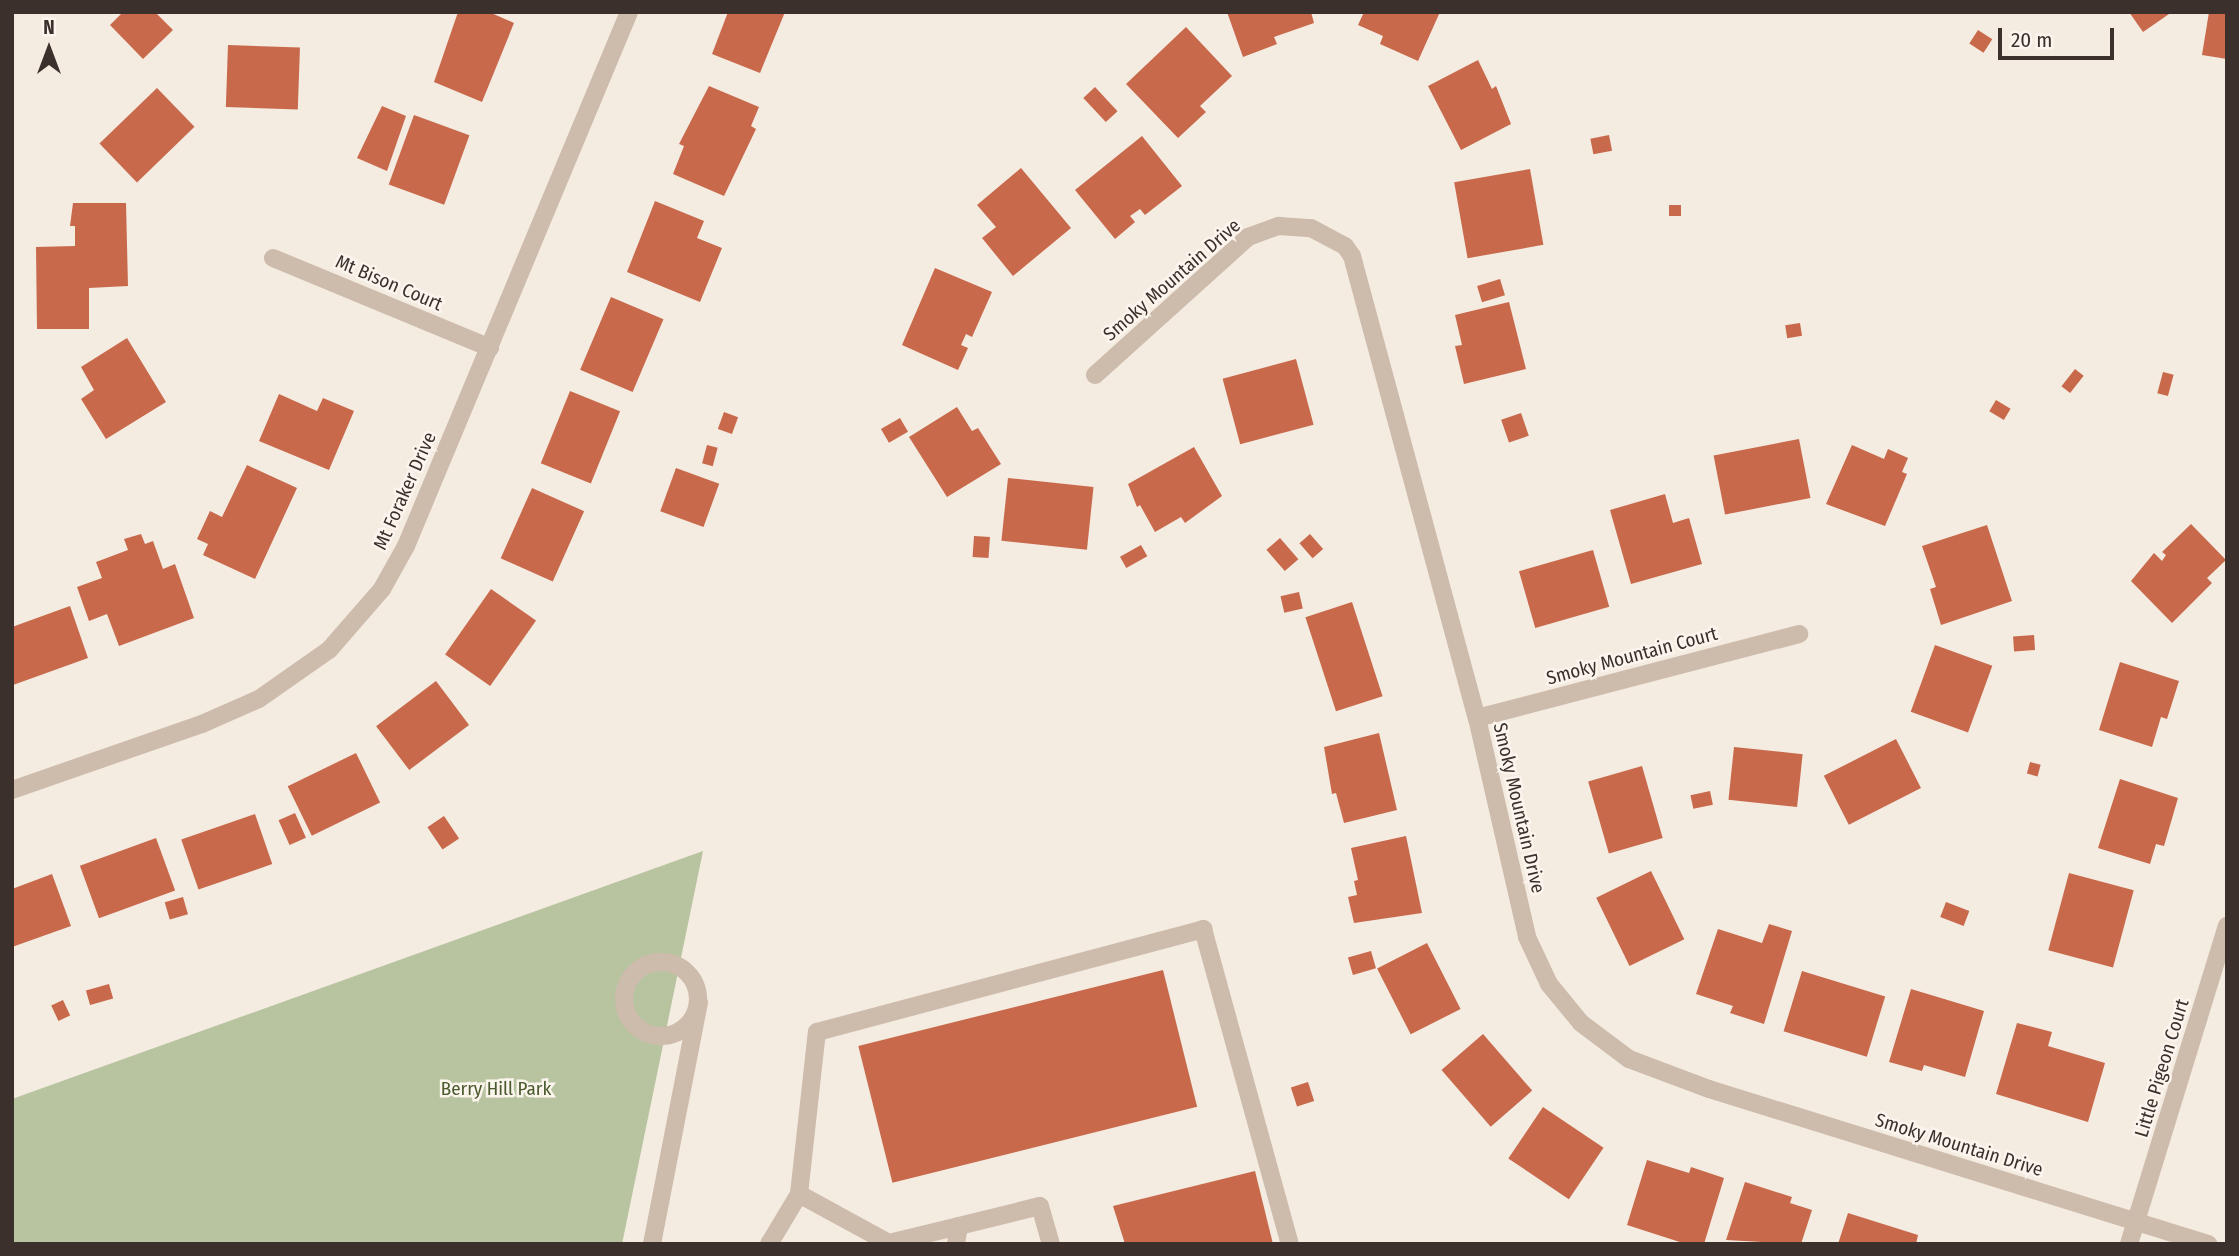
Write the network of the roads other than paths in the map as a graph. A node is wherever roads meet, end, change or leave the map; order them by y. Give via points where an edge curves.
1 (629, 12) edge
2 (273, 258) dead end
3 (490, 348) junction
4 (1096, 375) dead end
5 (1799, 634) dead end
6 (1476, 718) junction
7 (12, 790) edge
8 (2227, 926) edge
9 (699, 1003) junction
10 (799, 1194) junction
11 (2137, 1222) junction
12 (958, 1235) edge
13 (652, 1244) edge
14 (769, 1244) edge
15 (1051, 1244) edge
16 (1290, 1244) edge
17 (2130, 1244) edge
18 (2208, 1244) edge

1 - 3 street, Mt Foraker Drive
2 - 3 street, Mt Bison Court
3 - 7 street, Mt Foraker Drive via 406,546 382,589 329,650 295,678 236,709
4 - 6 street, Smoky Mountain Drive via 1248,237 1279,226 1311,228 1345,246 1352,256
5 - 6 street, Smoky Mountain Court
6 - 11 street, Smoky Mountain Drive via 1527,937 1549,984 1581,1023 1629,1059 1709,1089
8 - 11 street, Little Pigeon Court
9 - 9 street via 687,971 665,961 633,973 623,995 630,1020 651,1035 664,1036 687,1026
9 - 13 street
10 - 12 street via 889,1243
10 - 14 street
10 - 16 street via 817,1032 1203,929
11 - 17 street, Little Pigeon Court
11 - 18 street, Smoky Mountain Drive
12 - 15 street via 1040,1206

